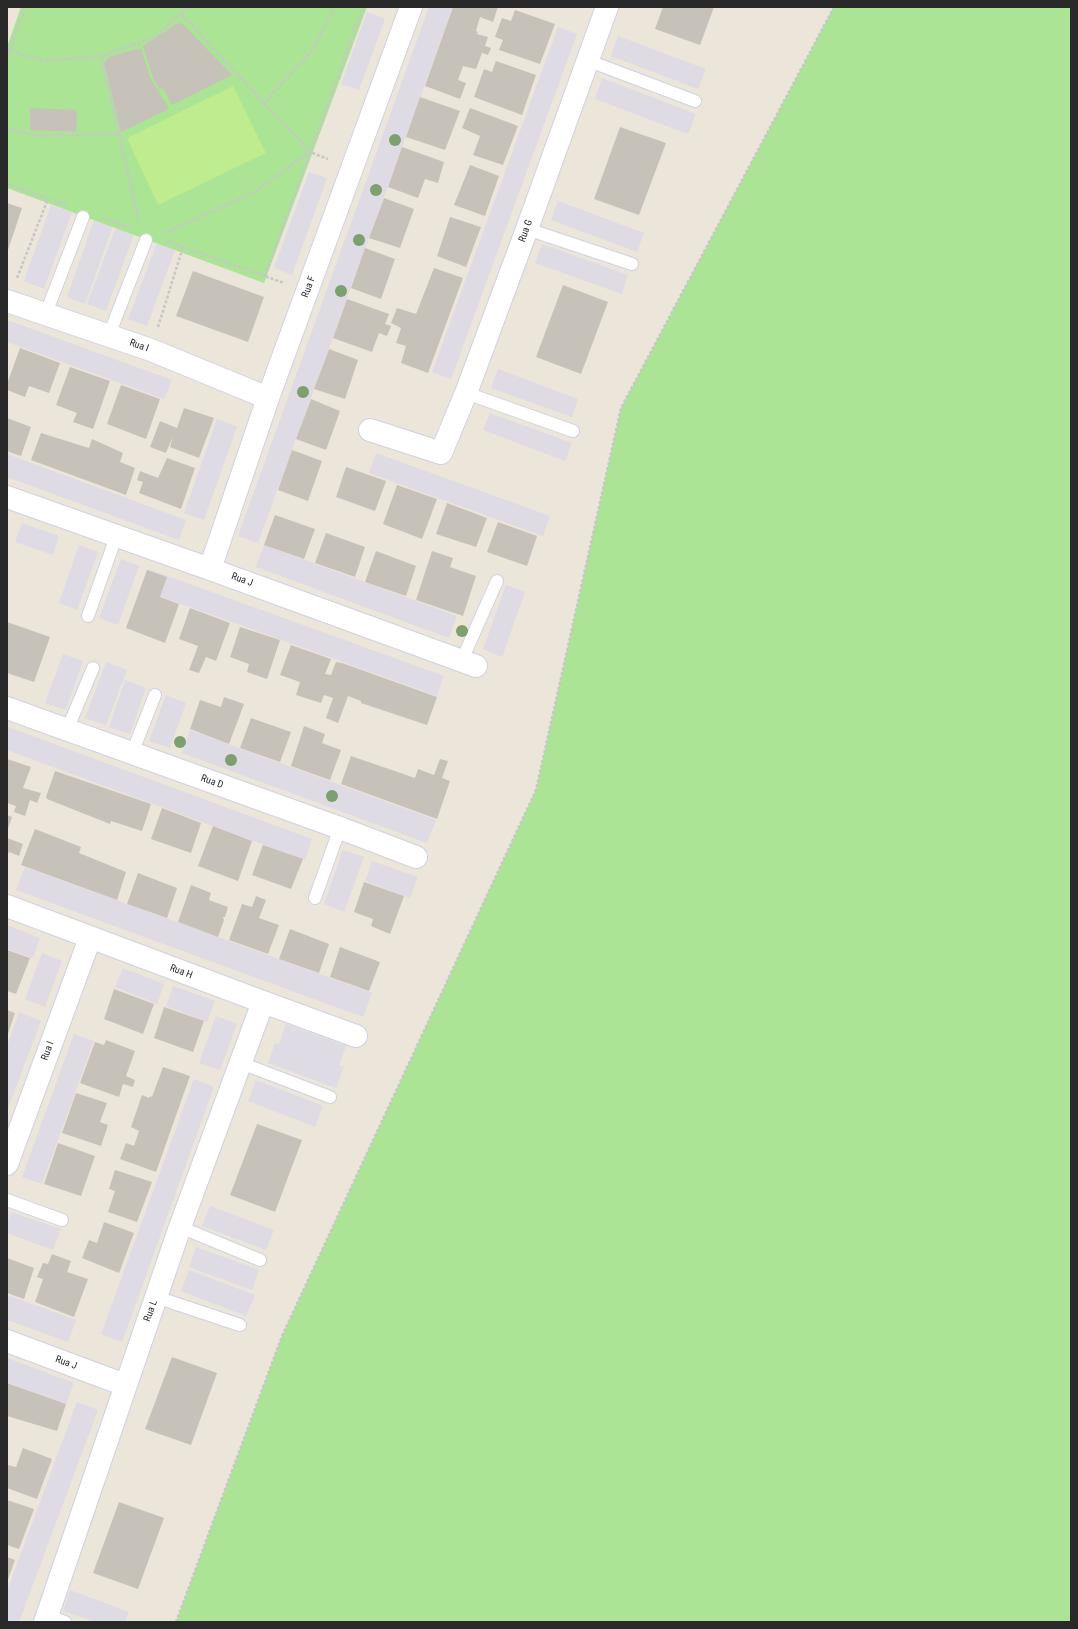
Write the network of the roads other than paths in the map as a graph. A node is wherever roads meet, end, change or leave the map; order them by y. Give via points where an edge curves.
1 (410, 7) edge
2 (607, 7) edge
3 (589, 61) junction
4 (696, 101) dead end
5 (83, 217) dead end
6 (527, 228) junction
7 (146, 240) dead end
8 (632, 264) dead end
9 (8, 301) edge
10 (46, 313) junction
11 (109, 335) junction
12 (466, 393) junction
13 (268, 398) junction
14 (370, 430) dead end
15 (573, 431) dead end
16 (7, 497) edge
17 (116, 537) junction
18 (210, 568) junction
19 (497, 581) dead end
20 (88, 616) dead end
21 (469, 663) joint
22 (93, 668) dead end
23 (155, 695) dead end
24 (7, 708) edge
25 (67, 730) junction
26 (132, 753) junction
27 (340, 828) junction
28 (416, 857) dead end
29 (314, 898) dead end
30 (7, 906) edge
31 (90, 938) junction
32 (263, 1002) junction
33 (356, 1036) dead end
34 (241, 1063) junction
35 (330, 1098) dead end
36 (7, 1164) edge
37 (7, 1200) edge
38 (62, 1220) dead end
39 (180, 1228) junction
40 (260, 1260) dead end
41 (156, 1297) junction
42 (240, 1325) dead end
43 (7, 1341) edge
44 (125, 1385) junction
45 (52, 1620) edge

1 - 13 street, Rua F
2 - 3 street, Rua G
3 - 4 lane
3 - 6 street, Rua G
5 - 10 lane
6 - 8 lane
6 - 12 street, Rua G
7 - 11 lane
9 - 10 street, Rua I
10 - 11 street, Rua I
11 - 13 street, Rua I
12 - 14 street, Rua G via 441,453
12 - 15 lane
13 - 18 street, Rua F
16 - 17 street, Rua J
17 - 18 street, Rua J
17 - 20 lane
18 - 21 street, Rua J
19 - 21 lane
22 - 25 lane
23 - 26 lane
24 - 25 street, Rua D
25 - 26 street, Rua D
26 - 27 street, Rua D
27 - 28 street, Rua D
27 - 29 lane
30 - 31 street, Rua H
31 - 32 street, Rua H
31 - 36 street, Rua I
32 - 33 street, Rua H
32 - 34 street, Rua L
34 - 35 lane
34 - 39 street, Rua L
37 - 38 lane
39 - 40 lane
39 - 41 street, Rua L
41 - 42 lane
41 - 44 street, Rua L
43 - 44 street, Rua J
44 - 45 street, Rua L

